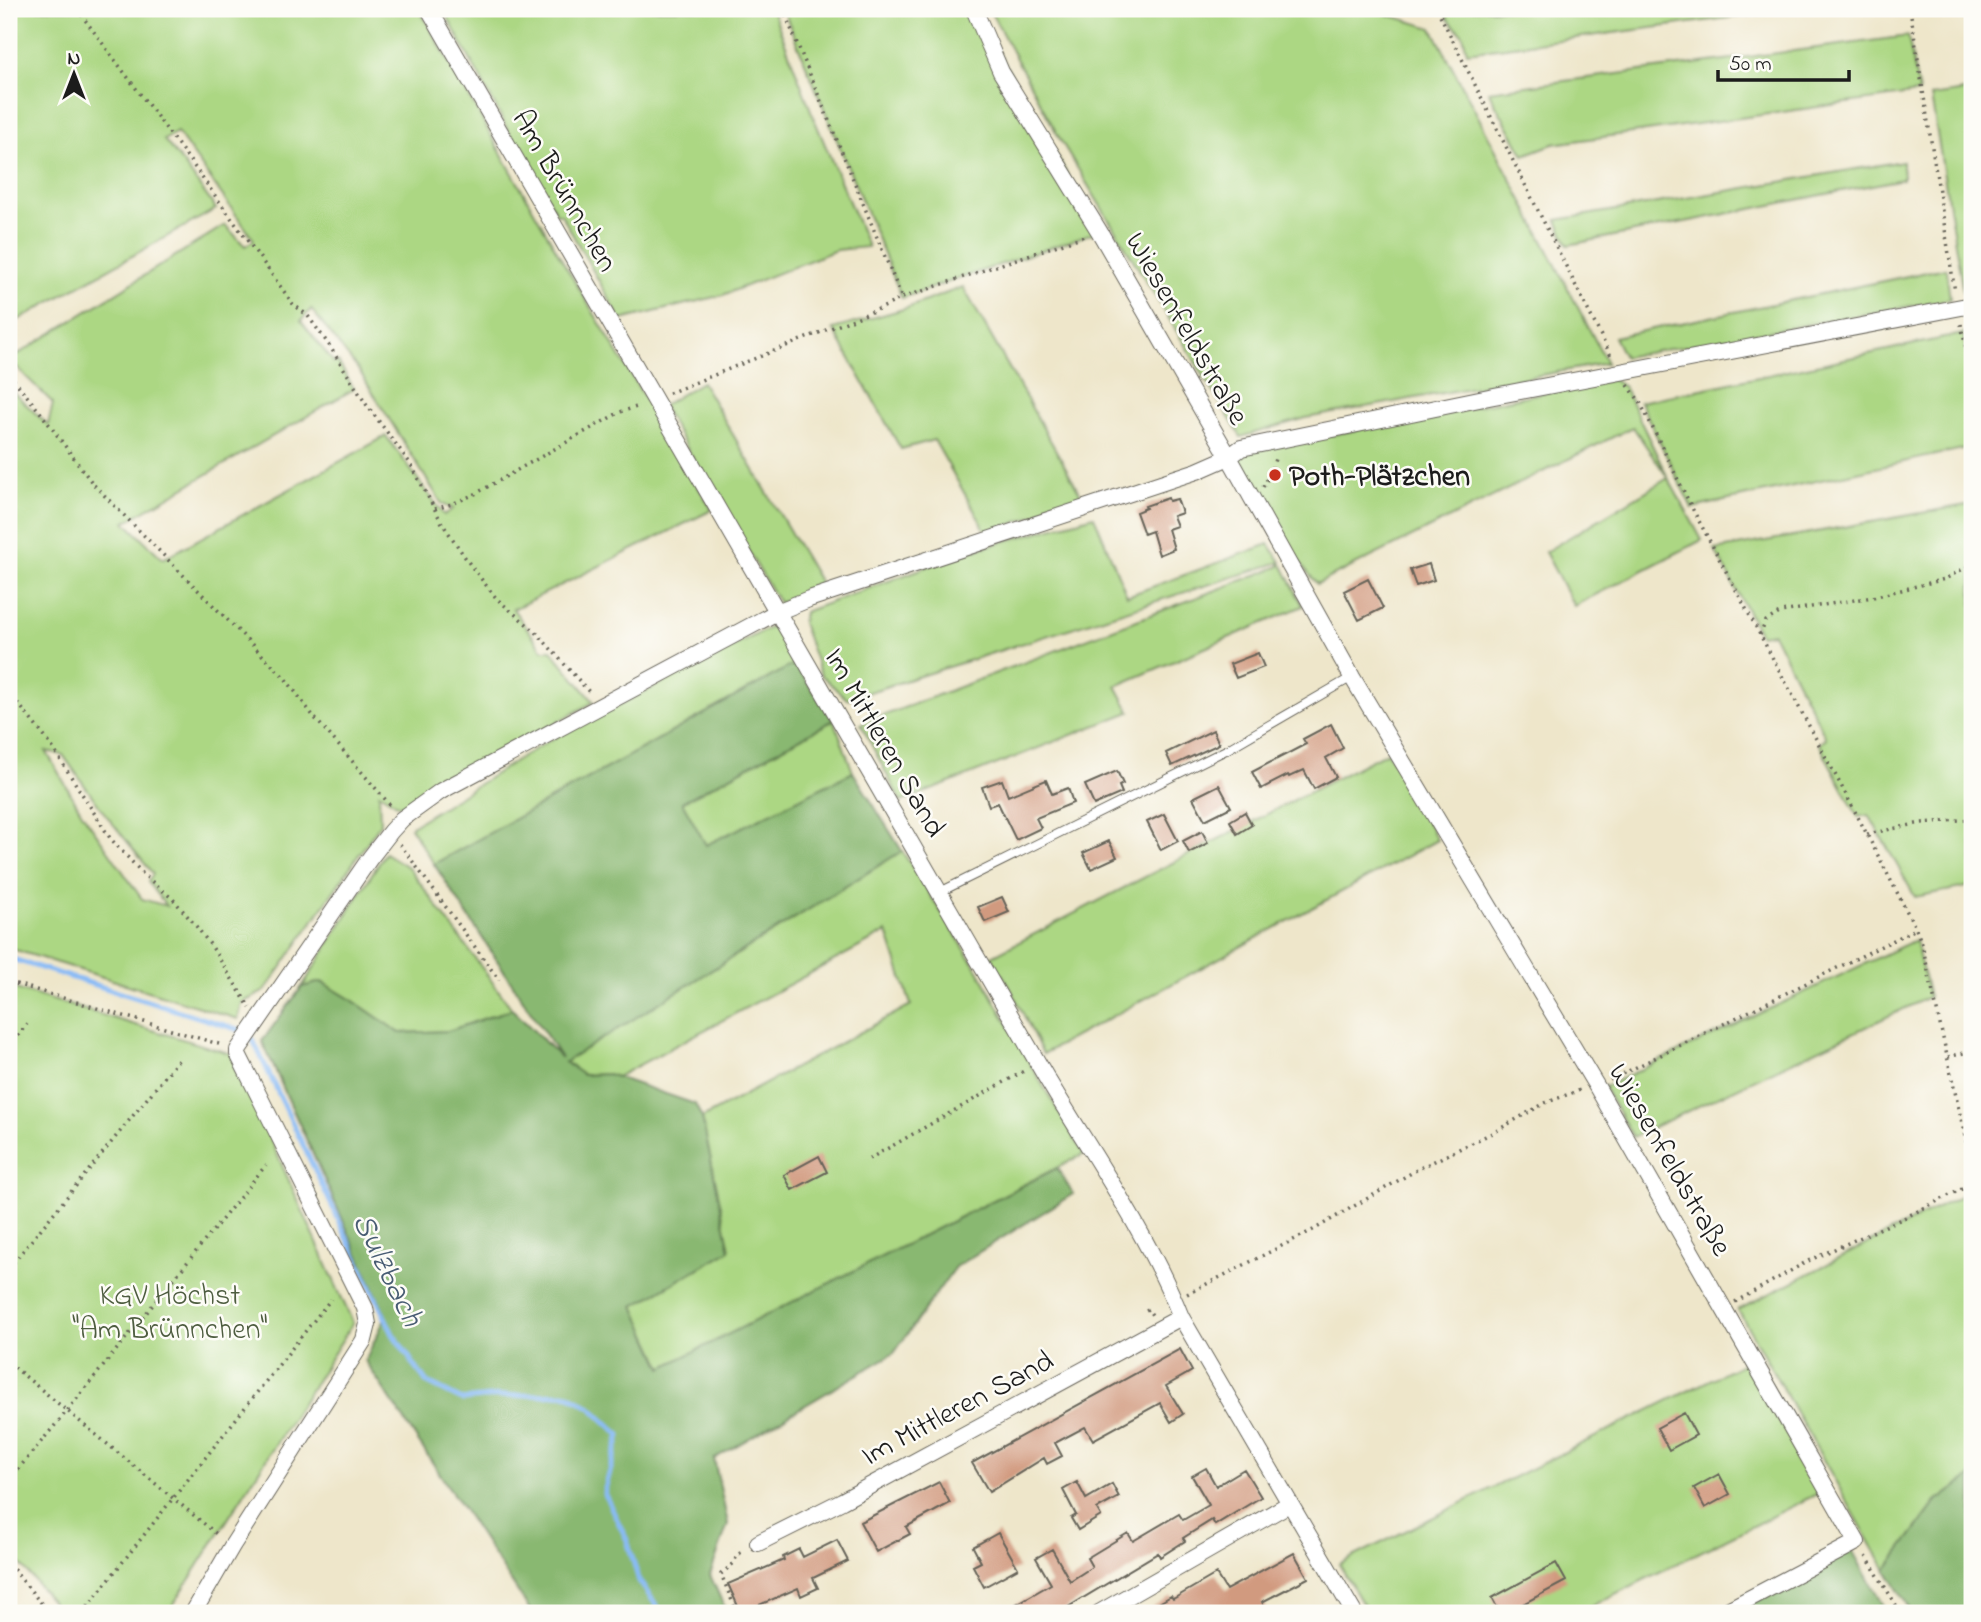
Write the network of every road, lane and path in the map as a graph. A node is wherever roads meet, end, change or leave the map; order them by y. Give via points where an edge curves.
1 (77, 9) edge
2 (429, 9) edge
3 (783, 9) edge
4 (974, 9) edge
5 (1437, 9) edge
6 (1910, 9) edge
7 (1099, 231) junction
8 (902, 298) junction
9 (1965, 307) edge
10 (1619, 373) junction
11 (9, 374) edge
12 (1972, 377) edge
13 (654, 399) junction
14 (1277, 440) junction
15 (1230, 457) junction
16 (1251, 498) junction
17 (434, 509) junction
18 (1972, 564) edge
19 (777, 612) junction
20 (1760, 635) junction
21 (1352, 677) junction
22 (9, 692) edge
23 (600, 705) junction
24 (1972, 819) edge
25 (396, 825) junction
26 (1867, 834) junction
27 (940, 892) junction
28 (1916, 929) junction
29 (499, 980) dead end
30 (9, 982) edge
31 (27, 1024) dead end
32 (256, 1026) junction
33 (9, 1047) edge
34 (239, 1047) junction
35 (1972, 1051) edge
36 (1948, 1056) junction
37 (180, 1058) dead end
38 (1038, 1063) junction
39 (1597, 1087) junction
40 (869, 1159) dead end
41 (266, 1165) dead end
42 (1972, 1168) edge
43 (1972, 1185) edge
44 (9, 1268) edge
45 (331, 1300) dead end
46 (1174, 1300) junction
47 (1724, 1308) junction
48 (1181, 1317) junction
49 (9, 1363) edge
50 (67, 1411) junction
51 (9, 1480) edge
52 (173, 1498) junction
53 (1289, 1504) junction
54 (1857, 1542) junction
55 (758, 1543) joint
56 (232, 1546) junction
57 (9, 1564) edge
58 (1972, 1605) edge
59 (83, 1612) edge
60 (49, 1613) edge
61 (193, 1613) edge
62 (737, 1613) edge
63 (1099, 1613) edge
64 (1354, 1613) edge
65 (1722, 1613) edge
66 (1901, 1613) edge
67 (1963, 1613) edge

1 - 17 path via 293,304 329,345 410,463
2 - 13 street, Am Brünnchen
3 - 8 path
4 - 7 street, Wiesenfeldstraße via 1002,72
5 - 10 path
6 - 9 path
7 - 8 path
7 - 15 street, Wiesenfeldstraße
8 - 13 path
9 - 10 street
9 - 12 path
10 - 14 street
10 - 20 path via 1640,401
11 - 25 path via 93,484 285,678
13 - 17 path via 620,412 475,494
13 - 19 street, Am Brünnchen
14 - 15 street via 1241,448
14 - 16 path via 1270,474
15 - 16 street, Wiesenfeldstraße
15 - 19 street
16 - 21 street, Wiesenfeldstraße
17 - 23 path via 497,599 542,638
18 - 20 path via 1945,579 1781,612 1766,621
19 - 23 street
19 - 27 street, Im Mittleren Sand
20 - 26 path
21 - 27 lane via 1226,750
21 - 39 street, Wiesenfeldstraße
22 - 32 path via 51,745 110,838 144,876 173,899 212,947
23 - 25 street via 441,792
24 - 26 path
25 - 29 path
25 - 32 street
26 - 28 path
27 - 38 street, Im Mittleren Sand
28 - 36 path
28 - 39 path
30 - 34 path
31 - 33 path
32 - 34 street
34 - 56 street via 237,1055 365,1308 368,1324 364,1340
35 - 36 path
36 - 42 path
37 - 44 path
38 - 40 path
38 - 46 street, Im Mittleren Sand via 1138,1230
39 - 46 path via 1545,1103
39 - 47 street, Wiesenfeldstraße
41 - 50 path
43 - 47 path via 1810,1260
45 - 52 path
46 - 48 street, Im Mittleren Sand
47 - 54 street, Wiesenfeldstraße
48 - 53 street, Im Mittleren Sand
48 - 55 street, Im Mittleren Sand
49 - 50 path
50 - 51 path
50 - 52 path
52 - 56 path
52 - 59 path
53 - 63 street
53 - 64 street, Im Mittleren Sand
54 - 65 street
54 - 66 path
55 - 62 path via 737,1555 721,1574
56 - 61 street
57 - 60 path
58 - 67 path

